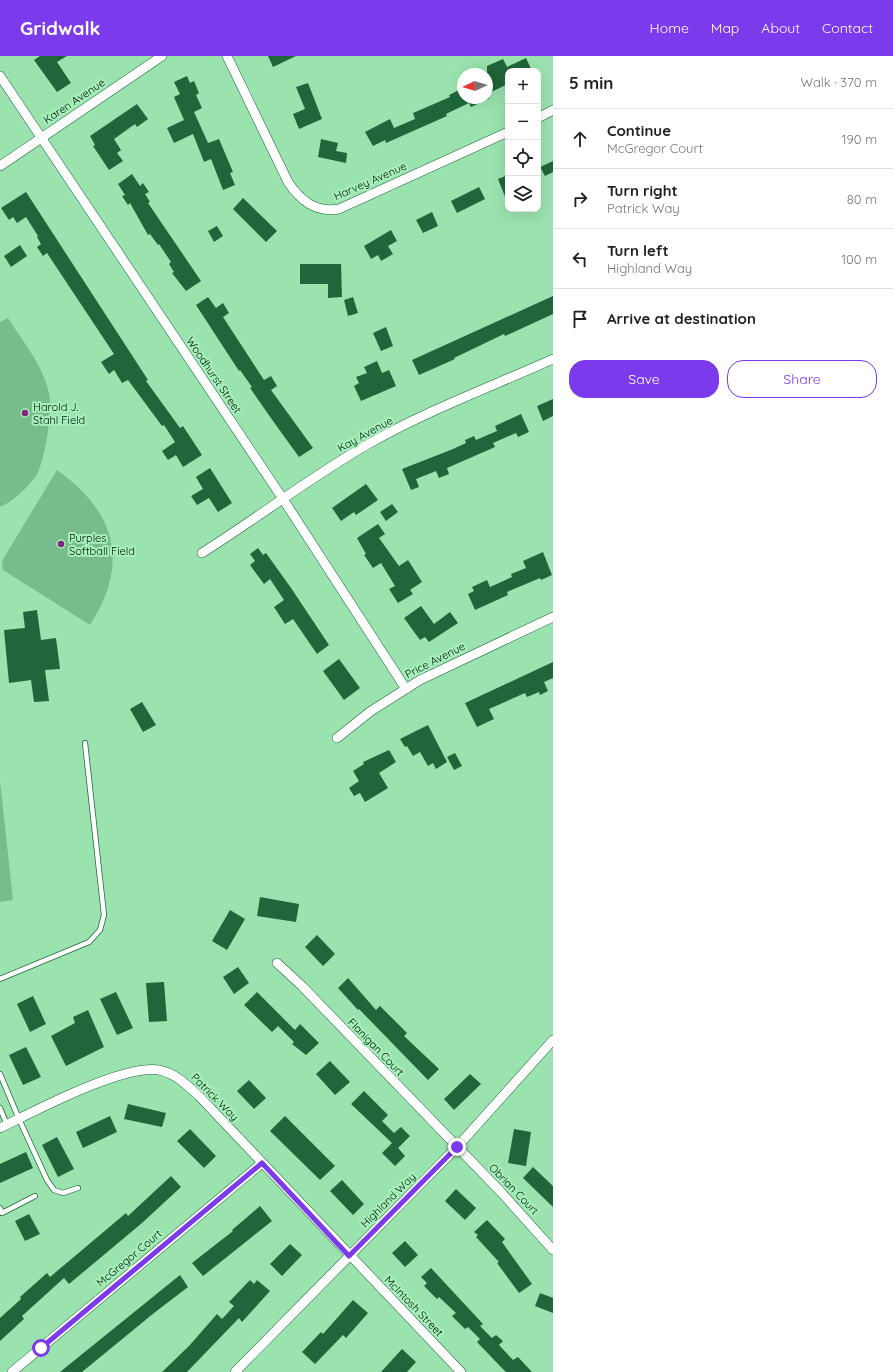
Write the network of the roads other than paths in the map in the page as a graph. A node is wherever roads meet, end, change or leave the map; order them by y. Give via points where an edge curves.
1 (162, 56) edge
2 (227, 56) edge
3 (0, 76) edge
4 (553, 110) edge
5 (541, 116) edge
6 (505, 133) edge
7 (41, 138) junction
8 (0, 166) edge
9 (553, 359) edge
10 (283, 499) junction
11 (202, 553) dead end
12 (553, 617) edge
13 (406, 689) junction
14 (337, 738) dead end
15 (85, 743) dead end
16 (277, 963) dead end
17 (0, 979) edge
18 (553, 1040) edge
19 (0, 1074) edge
20 (0, 1108) edge
21 (19, 1119) junction
22 (4, 1126) edge
23 (457, 1147) junction
24 (262, 1163) junction
25 (78, 1188) dead end
26 (35, 1196) dead end
27 (0, 1208) edge
28 (553, 1250) edge
29 (349, 1256) junction
30 (457, 1371) edge
31 (12, 1372) edge
32 (235, 1372) edge

1 - 7 street, Karen Avenue
2 - 6 street, Harvey Avenue via 288,182 300,199 321,210 339,209
3 - 7 street, Woodhurst Street
4 - 5 street
7 - 8 street, Karen Avenue
7 - 10 street, Woodhurst Street
9 - 10 street, Kay Avenue via 378,439 333,465
10 - 11 street, Kay Avenue
10 - 13 street, Woodhurst Street
12 - 13 street, Price Avenue via 430,675
13 - 14 street, Price Avenue via 371,711
15 - 17 lane via 104,915 100,930 89,942
16 - 23 street, Flanigan Court
18 - 23 street, Highland Way
19 - 21 lane
20 - 22 lane
21 - 22 street, Patrick Way
21 - 24 street, Patrick Way via 112,1077 140,1069 160,1070 178,1078 189,1087
21 - 25 lane via 54,1190 63,1193
23 - 28 street, Obrian Court
23 - 29 street, Highland Way
24 - 29 street, Patrick Way
24 - 31 street, McGregor Court
26 - 27 lane via 2,1213
29 - 30 street, McIntosh Street
29 - 32 street, Highland Way

